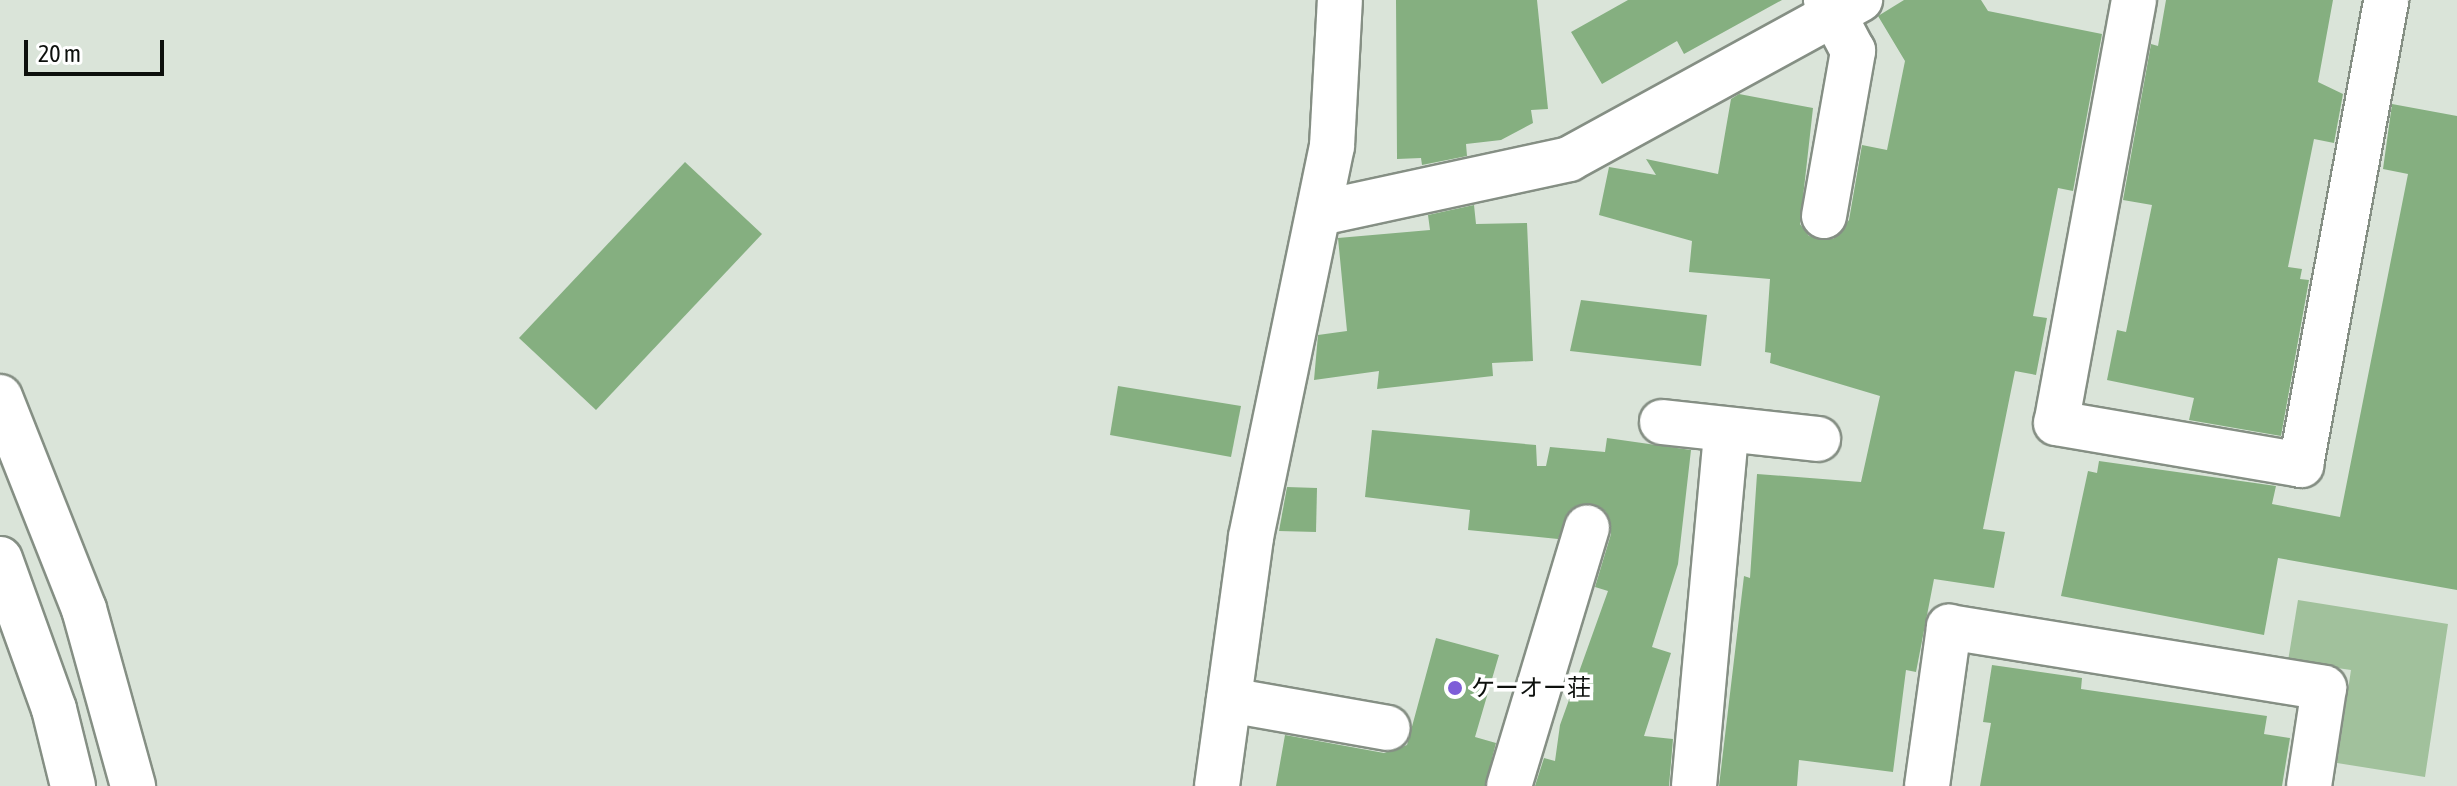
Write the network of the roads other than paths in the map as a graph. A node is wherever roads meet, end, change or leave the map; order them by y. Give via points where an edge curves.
1 (1340, 0) edge
2 (2134, 0) edge
3 (2386, 0) edge
4 (1840, 5) edge
5 (1320, 213) junction
6 (1824, 216) dead end
7 (0, 397) edge
8 (1662, 422) dead end
9 (1726, 431) junction
10 (1818, 439) dead end
11 (1587, 528) dead end
12 (0, 559) edge
13 (1229, 700) junction
14 (1388, 728) dead end
15 (73, 786) edge
16 (133, 786) edge
17 (1217, 786) edge
18 (1509, 786) edge
19 (1694, 786) edge
20 (1927, 786) edge
21 (2309, 786) edge

1 - 5 street via 1332,146
2 - 3 street via 2056,423 2301,465
4 - 5 street via 1569,159
4 - 6 street via 1853,51
5 - 13 street via 1251,537
7 - 16 street via 84,609
8 - 9 street
9 - 10 street
9 - 19 street
11 - 18 street
12 - 15 street via 54,709
13 - 14 street
13 - 17 street
20 - 21 street via 1949,627 2324,688

